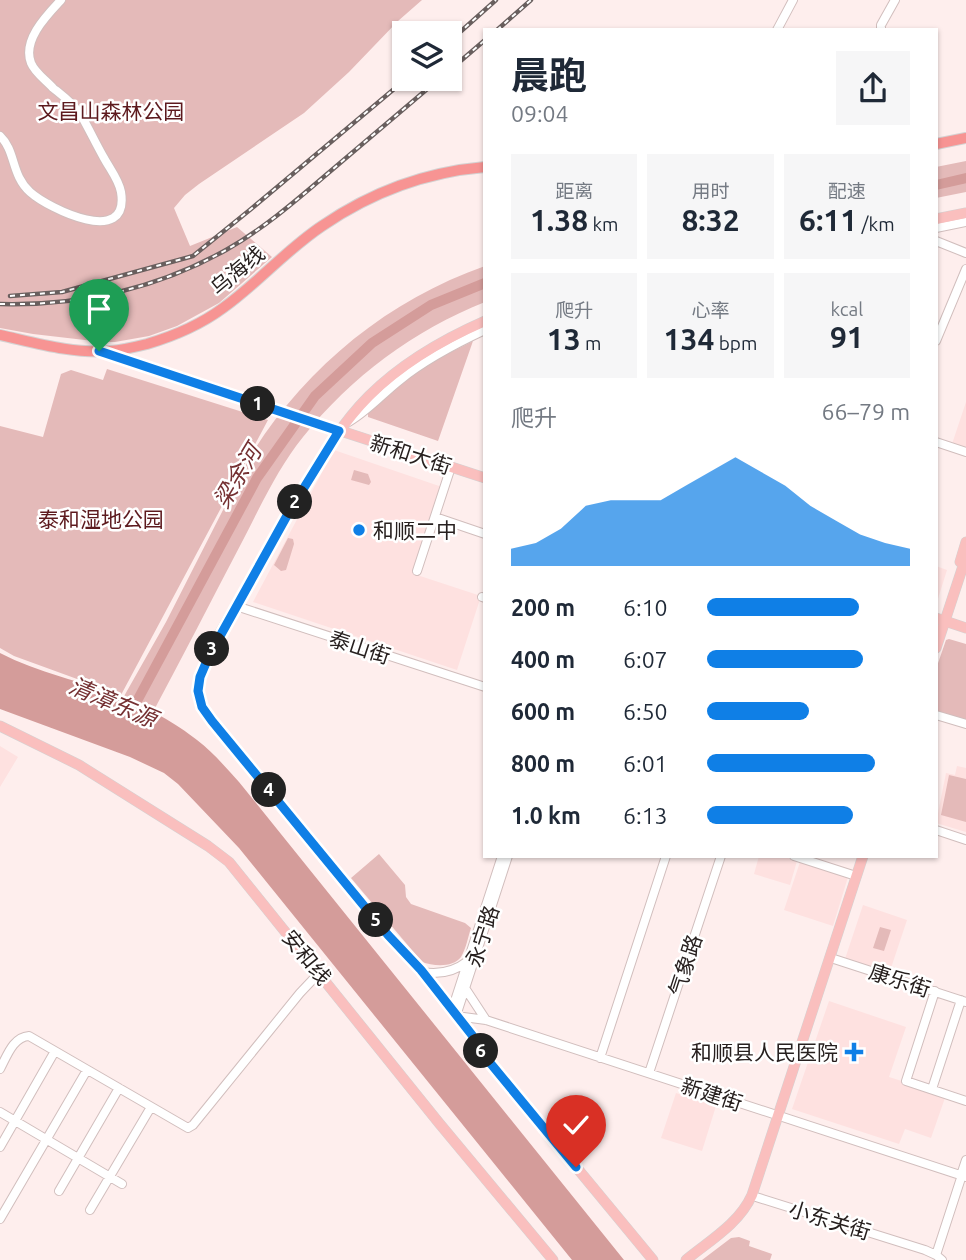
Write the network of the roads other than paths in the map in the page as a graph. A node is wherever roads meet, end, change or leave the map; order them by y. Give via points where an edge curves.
1 (61, 0) edge
2 (793, 0) edge
3 (895, 0) edge
4 (778, 28) edge
5 (881, 28) edge
6 (0, 135) edge
7 (966, 138) edge
8 (938, 145) edge
9 (483, 167) edge
10 (966, 213) edge
11 (938, 219) edge
12 (966, 222) edge
13 (938, 228) edge
14 (938, 242) edge
15 (966, 253) edge
16 (966, 269) edge
17 (483, 322) edge
18 (483, 331) edge
19 (0, 335) edge
20 (938, 336) edge
21 (99, 351) junction
22 (116, 351) junction
23 (280, 408) junction
24 (341, 428) junction
25 (938, 443) edge
26 (966, 452) edge
27 (451, 467) junction
28 (483, 470) edge
29 (483, 477) edge
30 (435, 517) junction
31 (483, 533) edge
32 (966, 542) edge
33 (966, 557) edge
34 (417, 571) dead end
35 (236, 606) junction
36 (939, 624) edge
37 (966, 628) edge
38 (966, 634) edge
39 (483, 686) edge
40 (938, 716) edge
41 (966, 724) edge
42 (0, 726) edge
43 (938, 831) edge
44 (966, 840) edge
45 (501, 858) edge
46 (507, 858) edge
47 (665, 858) edge
48 (719, 858) edge
49 (800, 858) edge
50 (864, 858) edge
51 (864, 858) edge
52 (856, 876) junction
53 (834, 959) junction
54 (468, 961) junction
55 (422, 972) junction
56 (319, 973) junction
57 (465, 988) junction
58 (935, 992) junction
59 (964, 1001) edge
60 (454, 1013) junction
61 (486, 1020) junction
62 (472, 1035) junction
63 (55, 1051) junction
64 (600, 1058) junction
65 (0, 1069) edge
66 (87, 1070) junction
67 (649, 1073) junction
68 (119, 1088) junction
69 (932, 1089) junction
70 (966, 1101) edge
71 (151, 1107) junction
72 (0, 1112) edge
73 (780, 1116) junction
74 (15, 1121) junction
75 (46, 1140) junction
76 (0, 1147) edge
77 (78, 1158) junction
78 (966, 1160) edge
79 (963, 1176) edge
80 (110, 1177) junction
81 (122, 1184) dead end
82 (59, 1191) dead end
83 (757, 1197) junction
84 (90, 1210) dead end
85 (0, 1219) edge
86 (936, 1257) edge
87 (553, 1260) edge
88 (653, 1260) edge
89 (661, 1260) edge
90 (686, 1260) edge
91 (694, 1260) edge

1 - 6 street via 35,34 30,59 38,73 81,115 120,187 119,212 107,221 94,221 41,200 21,181
2 - 4 street
3 - 5 street
7 - 8 highway
9 - 22 highway, 乌海线 via 424,178 358,204 308,236 212,316 173,336
10 - 11 main road
12 - 13 street
14 - 15 street
16 - 20 street
17 - 24 main road via 405,366 374,391
18 - 24 street via 422,363
19 - 21 highway, 乌海线
21 - 22 highway, 乌海线
21 - 23 main road, 新和大街
22 - 23 main road, 新和大街
23 - 24 main road, 新和大街
24 - 27 main road, 新和大街
24 - 28 main road, 新和大街
24 - 35 main road
25 - 26 street
27 - 29 main road, 新和大街
27 - 30 street
30 - 31 street
30 - 34 street
32 - 36 main road
33 - 36 main road
35 - 39 street, 泰山街
35 - 55 main road via 200,677 202,707
36 - 37 main road
36 - 38 main road
40 - 41 street
42 - 56 main road, 安和线 via 79,765 219,853
43 - 44 street
45 - 54 street, 永宁路
46 - 57 street, 永宁路
47 - 64 street
48 - 67 street, 气象路
49 - 52 street
50 - 52 main road
51 - 53 main road
52 - 73 main road
53 - 58 street, 康乐街
53 - 73 main road
54 - 55 street via 446,972
54 - 60 street, 永宁路
55 - 60 main road
56 - 71 street via 193,1125 184,1127
56 - 87 main road, 安和线
57 - 60 street, 永宁路
57 - 61 street
58 - 59 street, 康乐街
58 - 69 street via 906,1081
59 - 69 street
60 - 61 street, 新建街
60 - 62 main road
61 - 64 street, 新建街
62 - 88 main road via 477,1047
62 - 89 main road
63 - 65 street via 24,1036 16,1041
63 - 66 street
63 - 74 street
64 - 67 street, 新建街
66 - 68 street
66 - 75 street
67 - 73 street, 新建街
68 - 71 street
68 - 77 street
69 - 70 street
71 - 80 street
72 - 74 street
73 - 79 street, 新建街
73 - 83 main road
73 - 90 main road via 743,1212
74 - 75 street
74 - 76 street
75 - 77 street
75 - 85 street
77 - 80 street
77 - 82 street
78 - 79 street
79 - 86 street
80 - 81 street
80 - 84 street
83 - 86 street, 小东关街
83 - 91 main road via 743,1220

